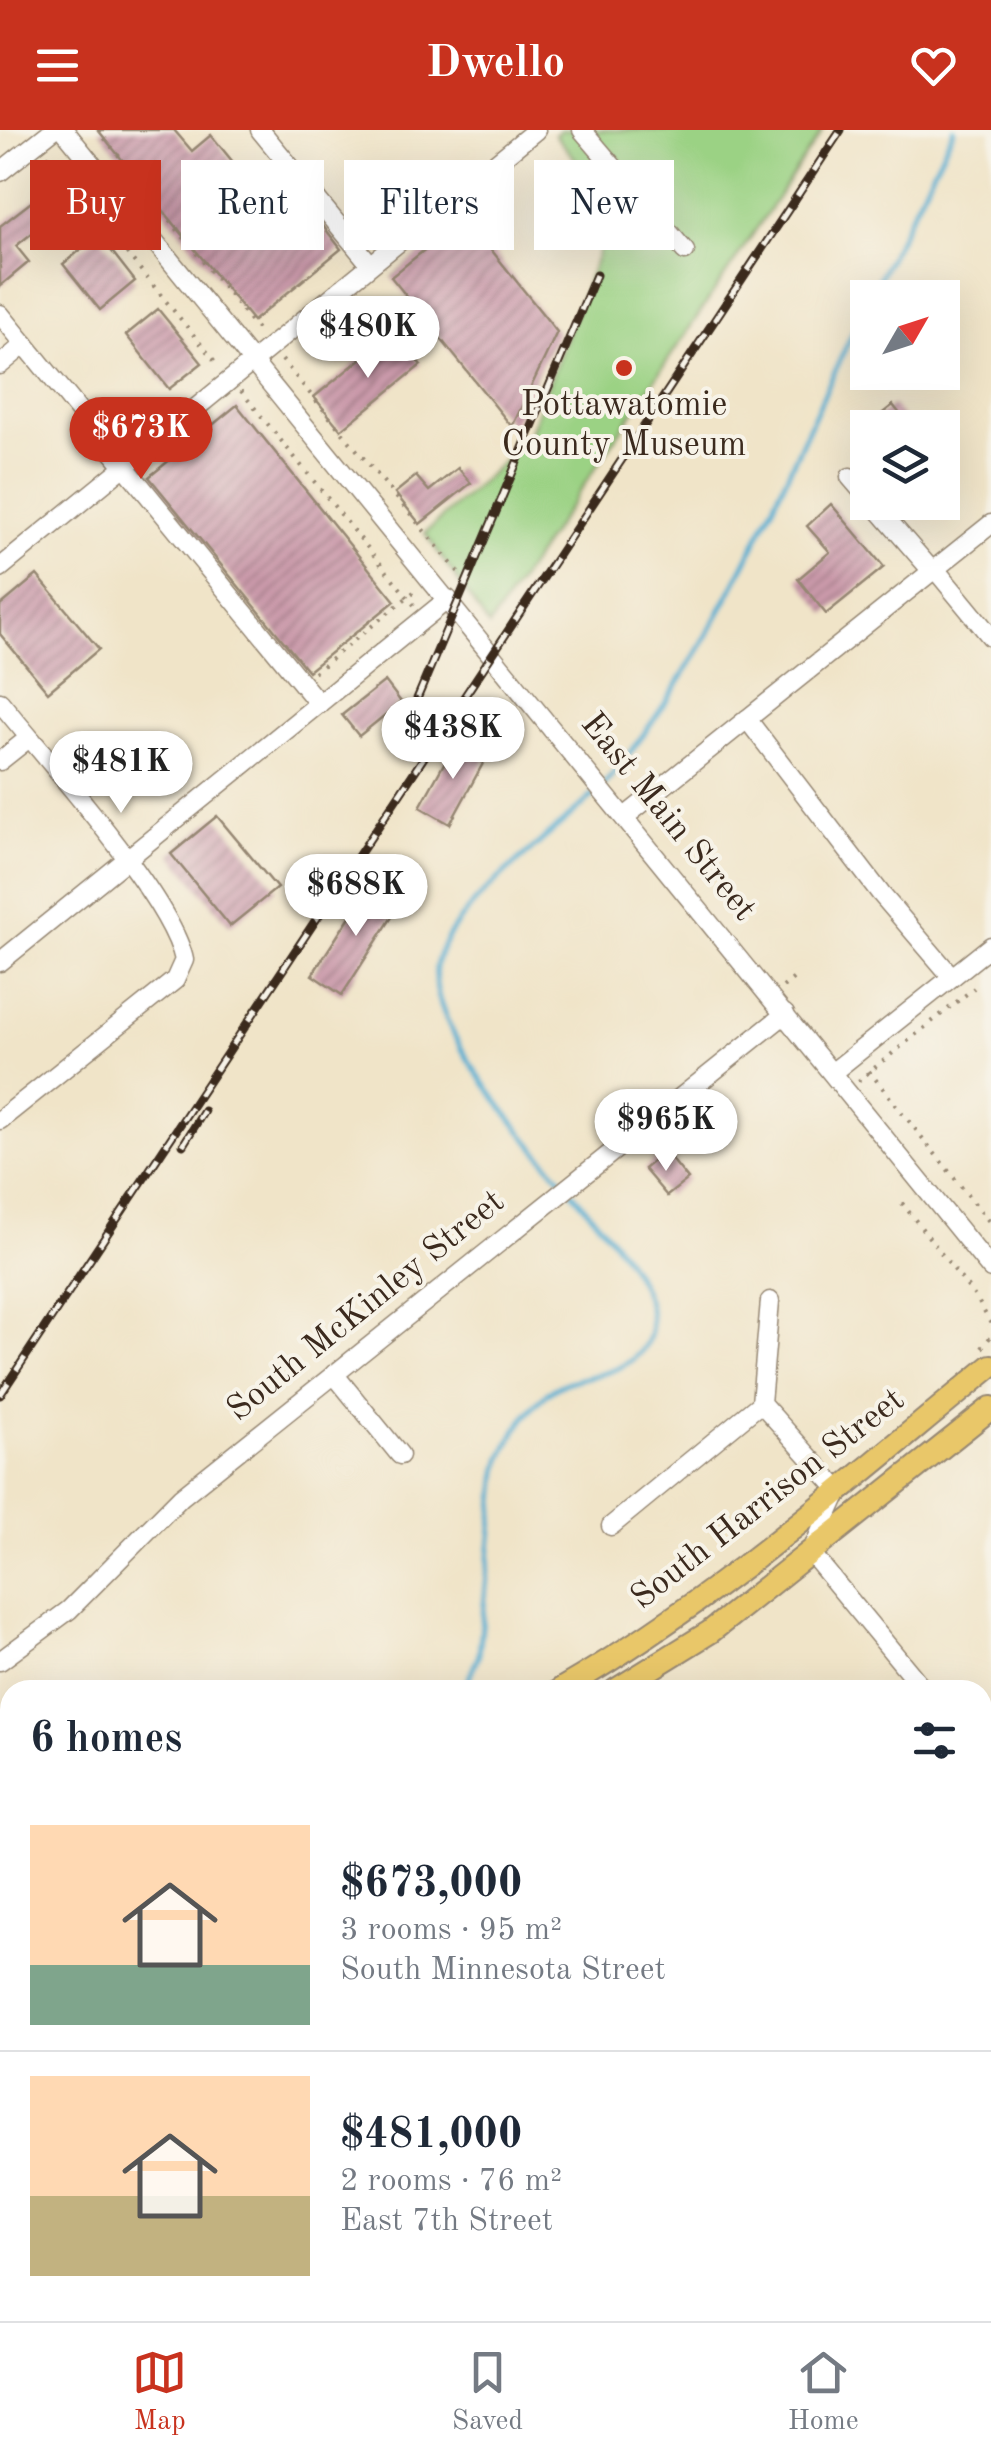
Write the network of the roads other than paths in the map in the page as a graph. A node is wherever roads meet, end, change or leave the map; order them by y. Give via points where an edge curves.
1 (52, 130) edge
2 (64, 130) edge
3 (260, 130) edge
4 (536, 130) edge
5 (582, 130) edge
6 (0, 172) edge
7 (684, 250) dead end
8 (370, 264) junction
9 (0, 314) edge
10 (25, 344) junction
11 (252, 360) junction
12 (0, 365) edge
13 (124, 465) junction
14 (888, 520) edge
15 (991, 524) edge
16 (0, 568) edge
17 (934, 570) junction
18 (448, 599) junction
19 (991, 637) edge
20 (0, 702) edge
21 (319, 704) junction
22 (747, 720) junction
23 (29, 738) junction
24 (0, 761) edge
25 (624, 813) junction
26 (126, 860) junction
27 (991, 946) edge
28 (0, 962) edge
29 (952, 977) junction
30 (785, 1014) junction
31 (833, 1072) junction
32 (0, 1120) edge
33 (991, 1268) edge
34 (770, 1301) dead end
35 (991, 1366) edge
36 (334, 1374) junction
37 (762, 1403) junction
38 (991, 1408) edge
39 (400, 1455) dead end
40 (839, 1490) junction
41 (611, 1526) dead end
42 (811, 1553) junction
43 (0, 1661) edge
44 (590, 1680) edge
45 (632, 1680) edge
46 (916, 1680) edge

1 - 6 street
2 - 11 street, East Main Street
3 - 8 street
4 - 8 street
5 - 7 street
8 - 11 street
9 - 10 street
10 - 12 street
10 - 13 street
11 - 13 street
11 - 18 street, East Main Street
13 - 16 street
13 - 21 street
14 - 17 street
15 - 17 street
17 - 19 street
17 - 22 street
18 - 21 street
18 - 25 street, East Main Street
20 - 23 street
21 - 26 street
22 - 25 street
22 - 29 street
23 - 24 street
23 - 26 street
25 - 30 street, East Main Street
26 - 28 street
26 - 32 street via 175,934 184,960 175,980
27 - 29 street
29 - 31 street
30 - 31 street, East Main Street
30 - 36 street, South McKinley Street
31 - 33 street, East Main Street
34 - 37 street
35 - 40 main road, South Harrison Street
36 - 39 street
36 - 43 street, South McKinley Street via 181,1497 69,1610
37 - 40 street
37 - 41 street
38 - 42 main road, South Harrison Street
40 - 42 street
40 - 44 main road, South Harrison Street
42 - 45 main road, South Harrison Street via 710,1632
42 - 46 street

